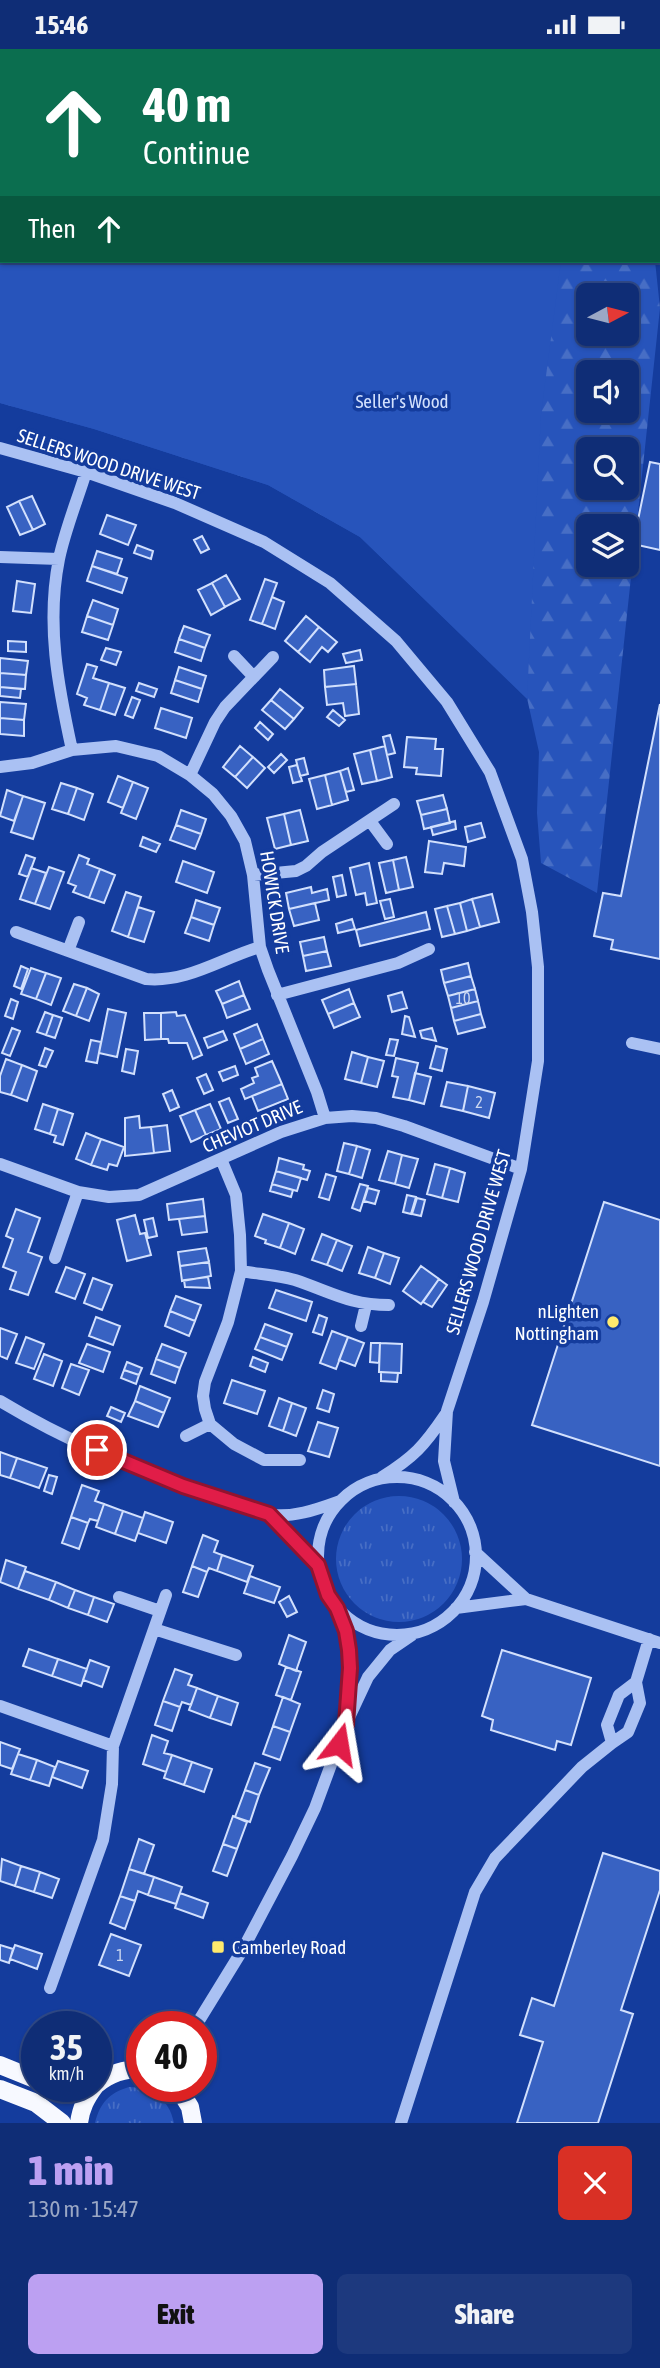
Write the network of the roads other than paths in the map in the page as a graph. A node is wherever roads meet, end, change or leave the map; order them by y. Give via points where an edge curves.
1 (0, 448) edge
2 (86, 472) junction
3 (0, 557) edge
4 (59, 559) junction
5 (234, 656) dead end
6 (273, 657) dead end
7 (254, 677) junction
8 (72, 750) junction
9 (0, 767) edge
10 (190, 775) junction
11 (394, 804) dead end
12 (370, 821) junction
13 (387, 844) dead end
14 (253, 875) junction
15 (79, 922) dead end
16 (16, 932) dead end
17 (260, 947) junction
18 (429, 949) dead end
19 (68, 951) junction
20 (277, 995) junction
21 (632, 1043) dead end
22 (660, 1049) edge
23 (325, 1118) junction
24 (221, 1159) junction
25 (0, 1164) edge
26 (522, 1169) junction
27 (79, 1192) junction
28 (55, 1258) dead end
29 (241, 1271) junction
30 (366, 1305) junction
31 (389, 1305) dead end
32 (360, 1326) dead end
33 (0, 1401) edge
34 (447, 1411) junction
35 (210, 1423) junction
36 (186, 1436) dead end
37 (300, 1460) dead end
38 (380, 1478) junction
39 (341, 1501) junction
40 (454, 1501) junction
41 (269, 1514) junction
42 (475, 1552) junction
43 (318, 1565) junction
44 (166, 1595) dead end
45 (118, 1597) dead end
46 (526, 1599) junction
47 (337, 1608) junction
48 (456, 1608) junction
49 (160, 1611) junction
50 (154, 1629) junction
51 (415, 1633) junction
52 (654, 1641) edge
53 (236, 1655) dead end
54 (636, 1682) junction
55 (0, 1706) edge
56 (346, 1724) junction
57 (612, 1743) junction
58 (113, 1746) junction
59 (50, 1988) dead end
60 (205, 2011) edge
61 (0, 2065) edge
62 (21, 2074) edge
63 (0, 2089) edge
64 (84, 2102) edge
65 (186, 2102) edge
66 (194, 2122) edge
67 (62, 2123) edge
68 (79, 2123) edge
69 (401, 2123) edge

1 - 2 street, SELLERS WOOD DRIVE WEST
2 - 4 street
2 - 26 street, SELLERS WOOD DRIVE WEST via 176,503 264,542 330,583 396,641 447,702 490,772 522,859 532,912 538,967 538,1061
3 - 4 street
4 - 8 street via 53,617 57,681
5 - 7 street
6 - 7 street
7 - 10 street via 215,722
8 - 9 street, HOWICK DRIVE
8 - 10 street, HOWICK DRIVE via 116,747 158,757
10 - 14 street, HOWICK DRIVE via 232,816 245,841
11 - 12 street
12 - 13 street
12 - 14 street via 296,871
14 - 17 street, HOWICK DRIVE
15 - 19 street
16 - 19 street
17 - 19 street via 164,981
17 - 20 street, HOWICK DRIVE
18 - 20 street via 398,963
20 - 23 street, HOWICK DRIVE
21 - 22 street
23 - 24 street, CHEVIOT DRIVE
23 - 26 street, CHEVIOT DRIVE via 376,1118
24 - 27 street, CHEVIOT DRIVE via 139,1195
24 - 29 street via 236,1195
25 - 27 street, CHEVIOT DRIVE
26 - 34 street, SELLERS WOOD DRIVE WEST
27 - 28 street
29 - 30 street via 293,1279
29 - 35 street via 202,1396
30 - 31 street
30 - 32 street
33 - 41 street via 142,1469
34 - 38 street, SELLERS WOOD DRIVE WEST via 410,1459
34 - 40 street, SELLERS WOOD DRIVE WEST via 444,1461
35 - 36 street
35 - 37 street via 234,1444 264,1460
38 - 39 street
38 - 40 street via 415,1479
39 - 41 street via 317,1510
39 - 43 street via 321,1534
40 - 42 street via 469,1525
41 - 43 street
42 - 46 street
42 - 48 street via 471,1582
43 - 47 street
44 - 49 street
45 - 49 street
46 - 48 street
46 - 52 street
47 - 51 street via 366,1629 382,1634
47 - 56 street via 349,1650
48 - 51 street
49 - 50 street
50 - 53 street
50 - 58 street
51 - 56 street via 378,1663
52 - 54 street
54 - 57 street via 640,1703 628,1732
54 - 57 street via 619,1695 607,1725
55 - 58 street
56 - 60 street via 292,1856
57 - 69 street via 582,1767 484,1875
58 - 59 street via 103,1840
61 - 62 main road
63 - 67 main road via 36,2103
64 - 68 main road
65 - 66 main road

